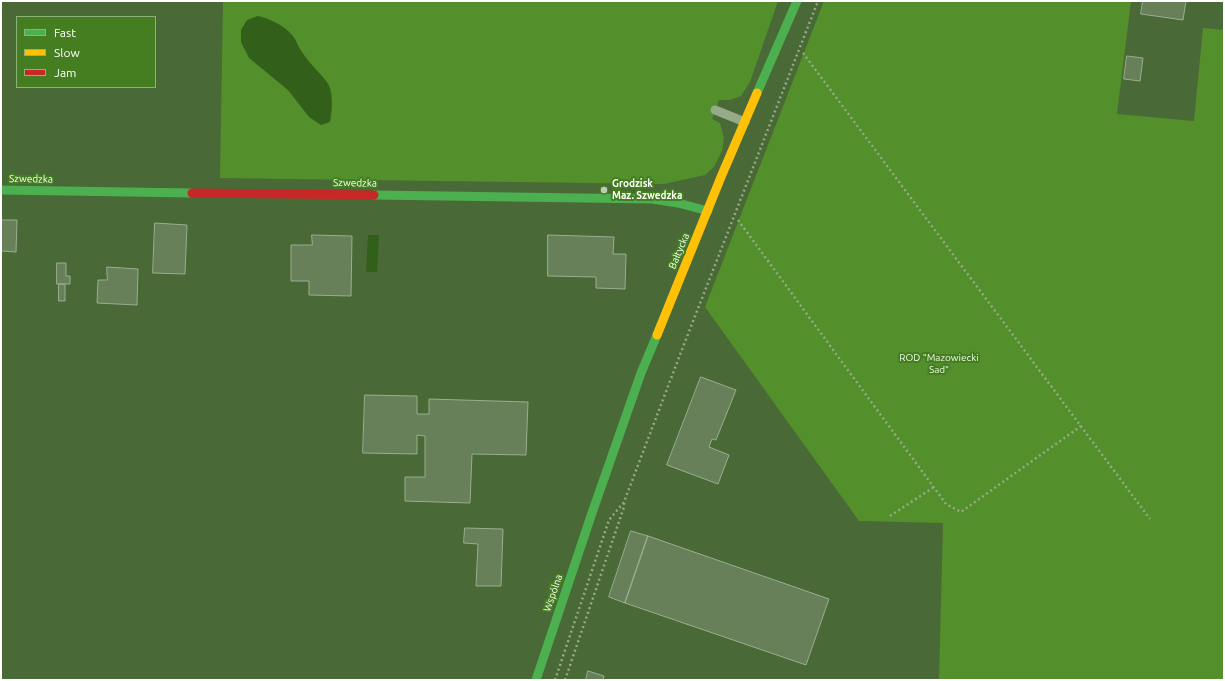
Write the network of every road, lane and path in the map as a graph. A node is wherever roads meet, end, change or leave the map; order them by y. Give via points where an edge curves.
1 (796, 1) edge
2 (818, 1) edge
3 (803, 52) dead end
4 (715, 110) dead end
5 (745, 122) junction
6 (1, 190) edge
7 (708, 211) junction
8 (738, 220) dead end
9 (1081, 426) junction
10 (934, 487) junction
11 (624, 502) junction
12 (592, 513) joint
13 (890, 516) dead end
14 (1150, 519) dead end
15 (536, 680) edge
16 (555, 680) edge
17 (565, 680) edge

1 - 5 street, Bałtycka
2 - 11 path
3 - 9 path
4 - 5 lane
5 - 7 street, Bałtycka
6 - 7 street, Szwedzka via 652,198
7 - 12 street, Bałtycka via 641,373
8 - 10 path
9 - 10 path via 961,512 946,504
9 - 14 path
10 - 13 path
11 - 16 path via 609,520
11 - 17 path
12 - 15 street, Wspólna

